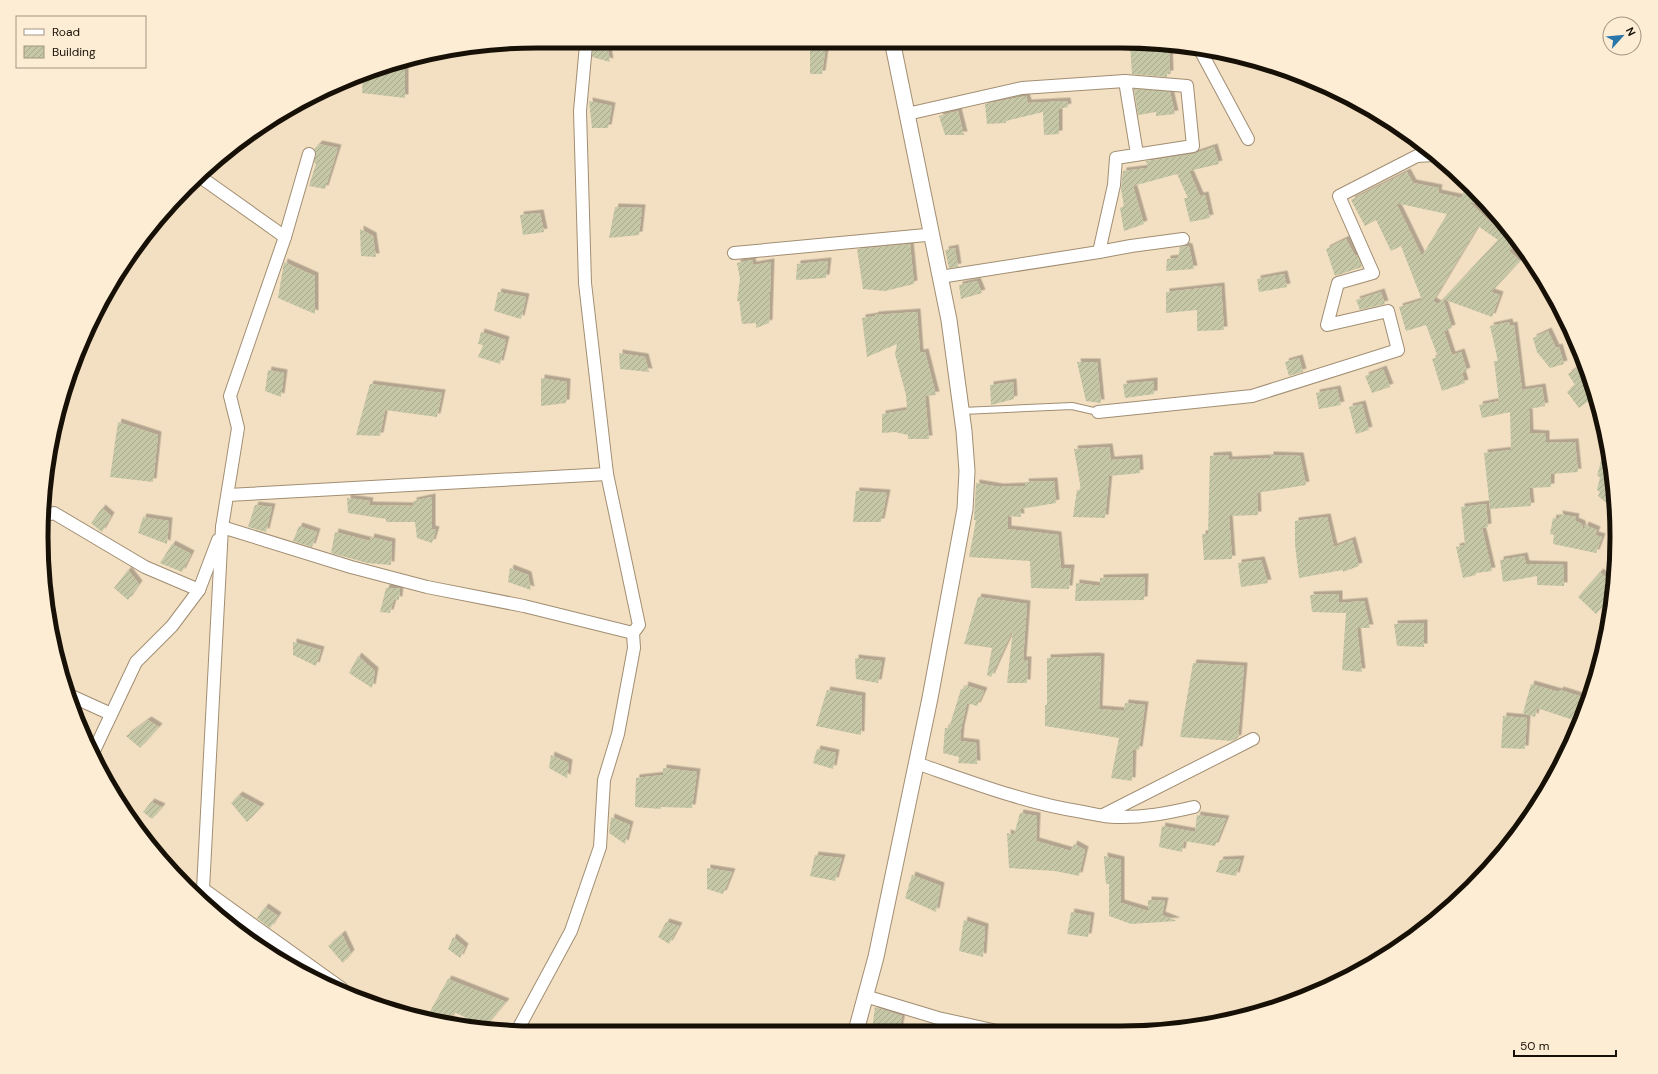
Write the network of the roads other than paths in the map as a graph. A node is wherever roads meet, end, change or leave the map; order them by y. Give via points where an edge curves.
1 (586, 48) edge
2 (894, 48) edge
3 (1203, 55) edge
4 (1125, 81) junction
5 (907, 114) junction
6 (1248, 139) dead end
7 (309, 154) dead end
8 (1137, 154) junction
9 (1427, 155) edge
10 (203, 180) edge
11 (285, 237) junction
12 (932, 238) junction
13 (1183, 239) dead end
14 (1099, 252) junction
15 (734, 253) dead end
16 (940, 277) junction
17 (962, 411) junction
18 (1098, 412) joint
19 (607, 474) junction
20 (228, 495) junction
21 (49, 514) edge
22 (222, 527) junction
23 (199, 590) junction
24 (632, 633) junction
25 (75, 698) edge
26 (111, 714) junction
27 (1253, 740) dead end
28 (96, 747) edge
29 (916, 763) junction
30 (1194, 807) dead end
31 (1104, 815) junction
32 (201, 892) edge
33 (209, 900) edge
34 (315, 973) edge
35 (865, 996) junction
36 (520, 1025) edge
37 (857, 1026) edge
38 (974, 1026) edge

1 - 19 street via 580,111 585,283
2 - 5 street
3 - 6 street
4 - 5 street via 1022,88
4 - 8 street
4 - 8 street via 1187,86 1193,146
5 - 12 street
7 - 11 street
8 - 14 street via 1116,158 1114,185
9 - 18 street via 1417,156 1340,196 1373,273 1338,283 1327,325 1388,311 1398,350 1252,396
10 - 11 street
11 - 20 street via 230,396 238,428
12 - 15 street via 926,235
12 - 16 street
13 - 14 street
14 - 16 street
16 - 17 street
17 - 18 lane via 1072,406
17 - 29 street via 967,472 965,509
19 - 20 street
19 - 24 street via 638,626
20 - 22 street
21 - 23 street via 54,513 144,567
22 - 23 street
22 - 24 street via 359,569
22 - 32 street
23 - 26 street via 172,626 136,662
24 - 36 street via 634,648 618,734 604,780 600,847 571,931
25 - 26 street
26 - 28 street
27 - 31 street
29 - 31 street via 1009,795
29 - 35 street via 876,957
30 - 31 street via 1155,816
33 - 34 street
35 - 37 street
35 - 38 street

